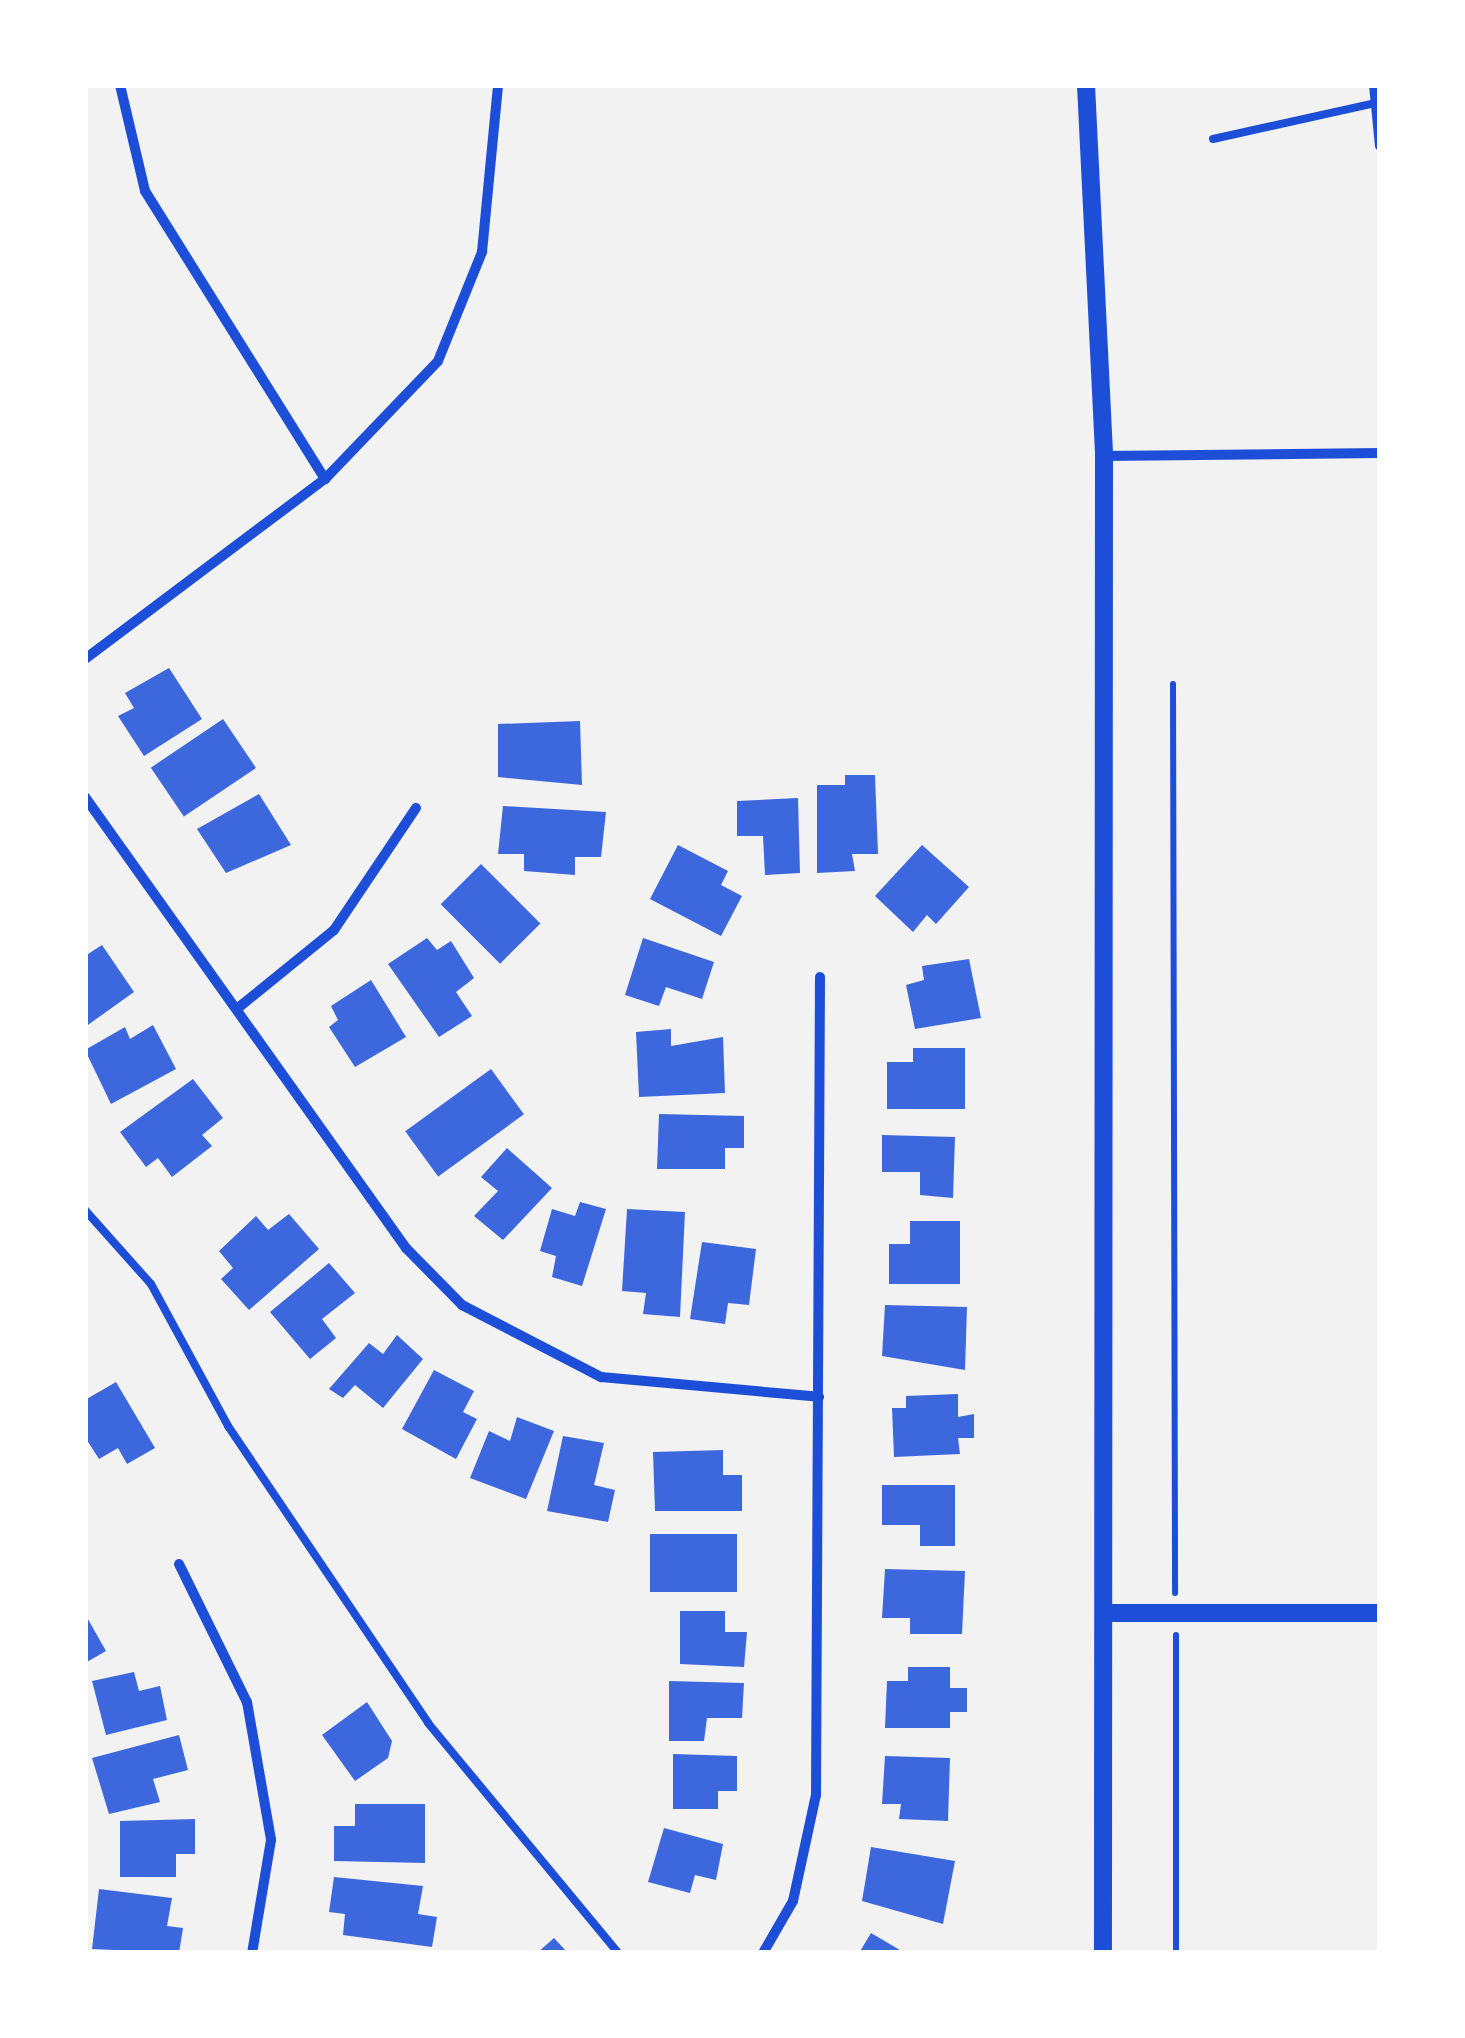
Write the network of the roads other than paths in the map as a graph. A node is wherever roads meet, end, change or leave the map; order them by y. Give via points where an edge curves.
1 (120, 85) edge
2 (498, 85) edge
3 (1086, 85) edge
4 (1374, 85) edge
5 (1376, 104) junction
6 (1213, 139) dead end
7 (1380, 146) edge
8 (1380, 453) edge
9 (1104, 456) junction
10 (325, 479) junction
11 (85, 659) edge
12 (85, 797) edge
13 (416, 808) dead end
14 (820, 977) dead end
15 (238, 1008) junction
16 (85, 1210) edge
17 (819, 1397) junction
18 (179, 1564) dead end
19 (1104, 1613) junction
20 (1380, 1613) edge
21 (252, 1953) edge
22 (618, 1953) edge
23 (764, 1953) edge
24 (1103, 1953) edge

1 - 10 street via 145,190
2 - 10 street via 492,203 467,299 415,391
3 - 9 street
4 - 5 street
5 - 6 lane
5 - 7 street
8 - 9 street
9 - 19 street
10 - 11 street
12 - 15 street
13 - 15 street via 334,930
14 - 17 street
15 - 17 street via 406,1248 462,1305 601,1377
16 - 22 lane via 152,1284 228,1426 417,1707
17 - 23 street via 816,1795 798,1886
18 - 21 street via 247,1702 271,1840
19 - 20 street
19 - 24 street

